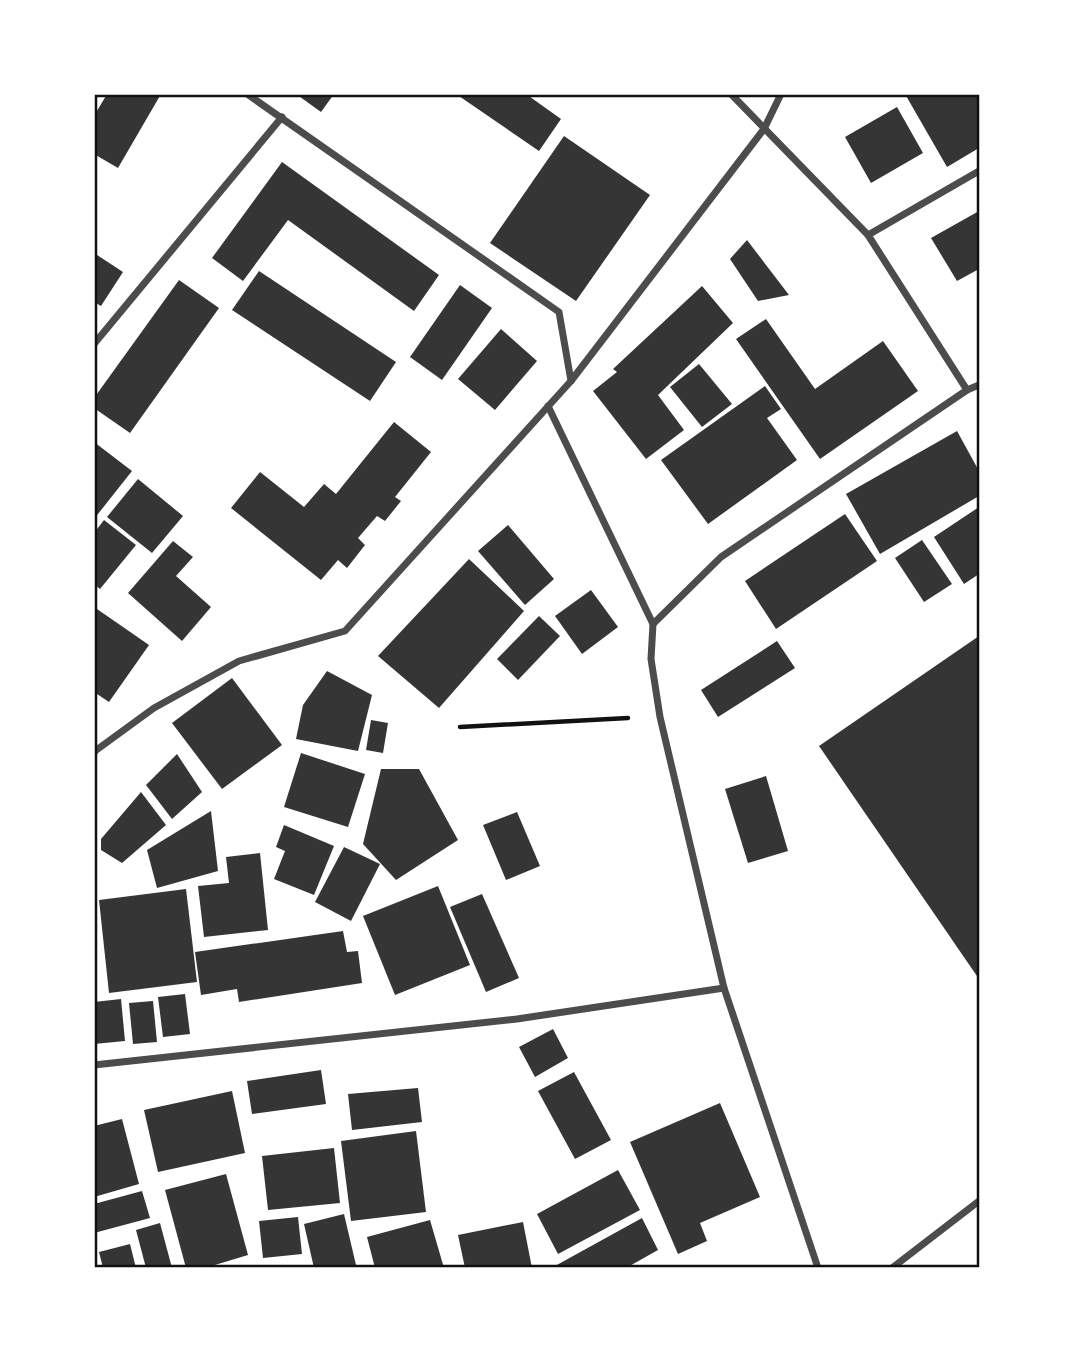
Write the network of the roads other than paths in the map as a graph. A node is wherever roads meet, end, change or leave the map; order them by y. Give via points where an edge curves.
1 (247, 94) edge
2 (731, 94) edge
3 (781, 94) edge
4 (282, 117) junction
5 (764, 129) junction
6 (979, 171) edge
7 (869, 235) junction
8 (94, 344) edge
9 (571, 381) junction
10 (979, 385) edge
11 (967, 390) junction
12 (548, 406) junction
13 (653, 624) junction
14 (94, 753) edge
15 (724, 988) junction
16 (94, 1065) edge
17 (979, 1201) edge
18 (818, 1268) edge
19 (892, 1268) edge

1 - 4 street
2 - 5 street
3 - 5 street
4 - 8 street
4 - 9 street via 559,312
5 - 7 street
5 - 9 street
6 - 7 street
7 - 11 street
9 - 12 street
10 - 11 street
11 - 13 street via 721,556
12 - 13 street
12 - 14 street via 345,631 239,661 154,708
13 - 15 street via 651,659 660,717
15 - 16 street via 517,1019
15 - 18 street
17 - 19 street

